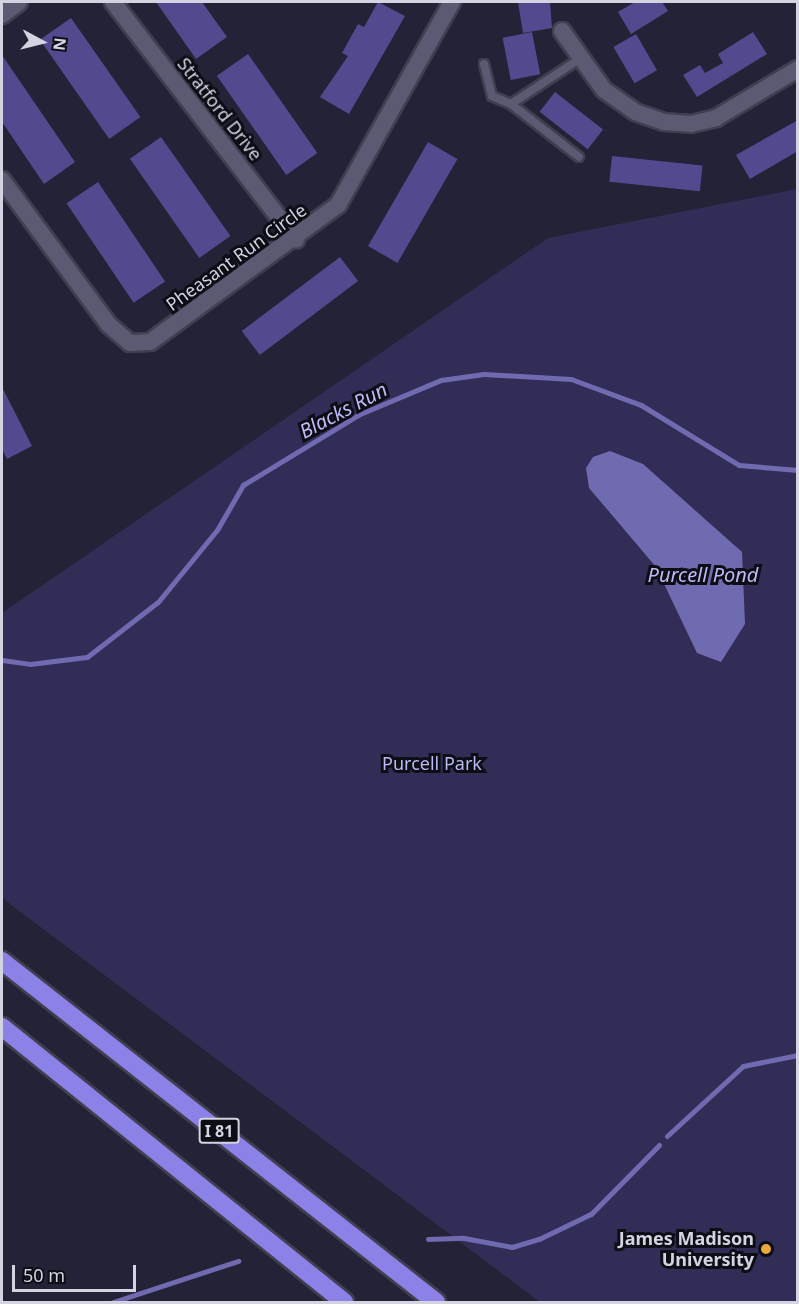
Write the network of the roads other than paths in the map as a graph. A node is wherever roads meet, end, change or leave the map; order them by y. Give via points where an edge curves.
1 (19, 2) edge
2 (113, 2) edge
3 (452, 2) edge
4 (2, 15) edge
5 (562, 31) dead end
6 (579, 60) junction
7 (484, 64) dead end
8 (798, 69) edge
9 (511, 104) junction
10 (579, 157) dead end
11 (2, 180) edge
12 (297, 240) junction
13 (2, 961) edge
14 (2, 1027) edge
15 (344, 1302) edge
16 (436, 1302) edge

1 - 4 street
2 - 12 street, Stratford Drive
3 - 12 street, Pheasant Run Circle via 338,205
5 - 6 street
6 - 8 street via 627,107 682,124 721,116
6 - 9 lane
7 - 9 lane via 492,96
9 - 10 lane
11 - 12 street, Pheasant Run Circle via 108,324 130,343 150,342
13 - 16 highway, I 81
14 - 15 highway

